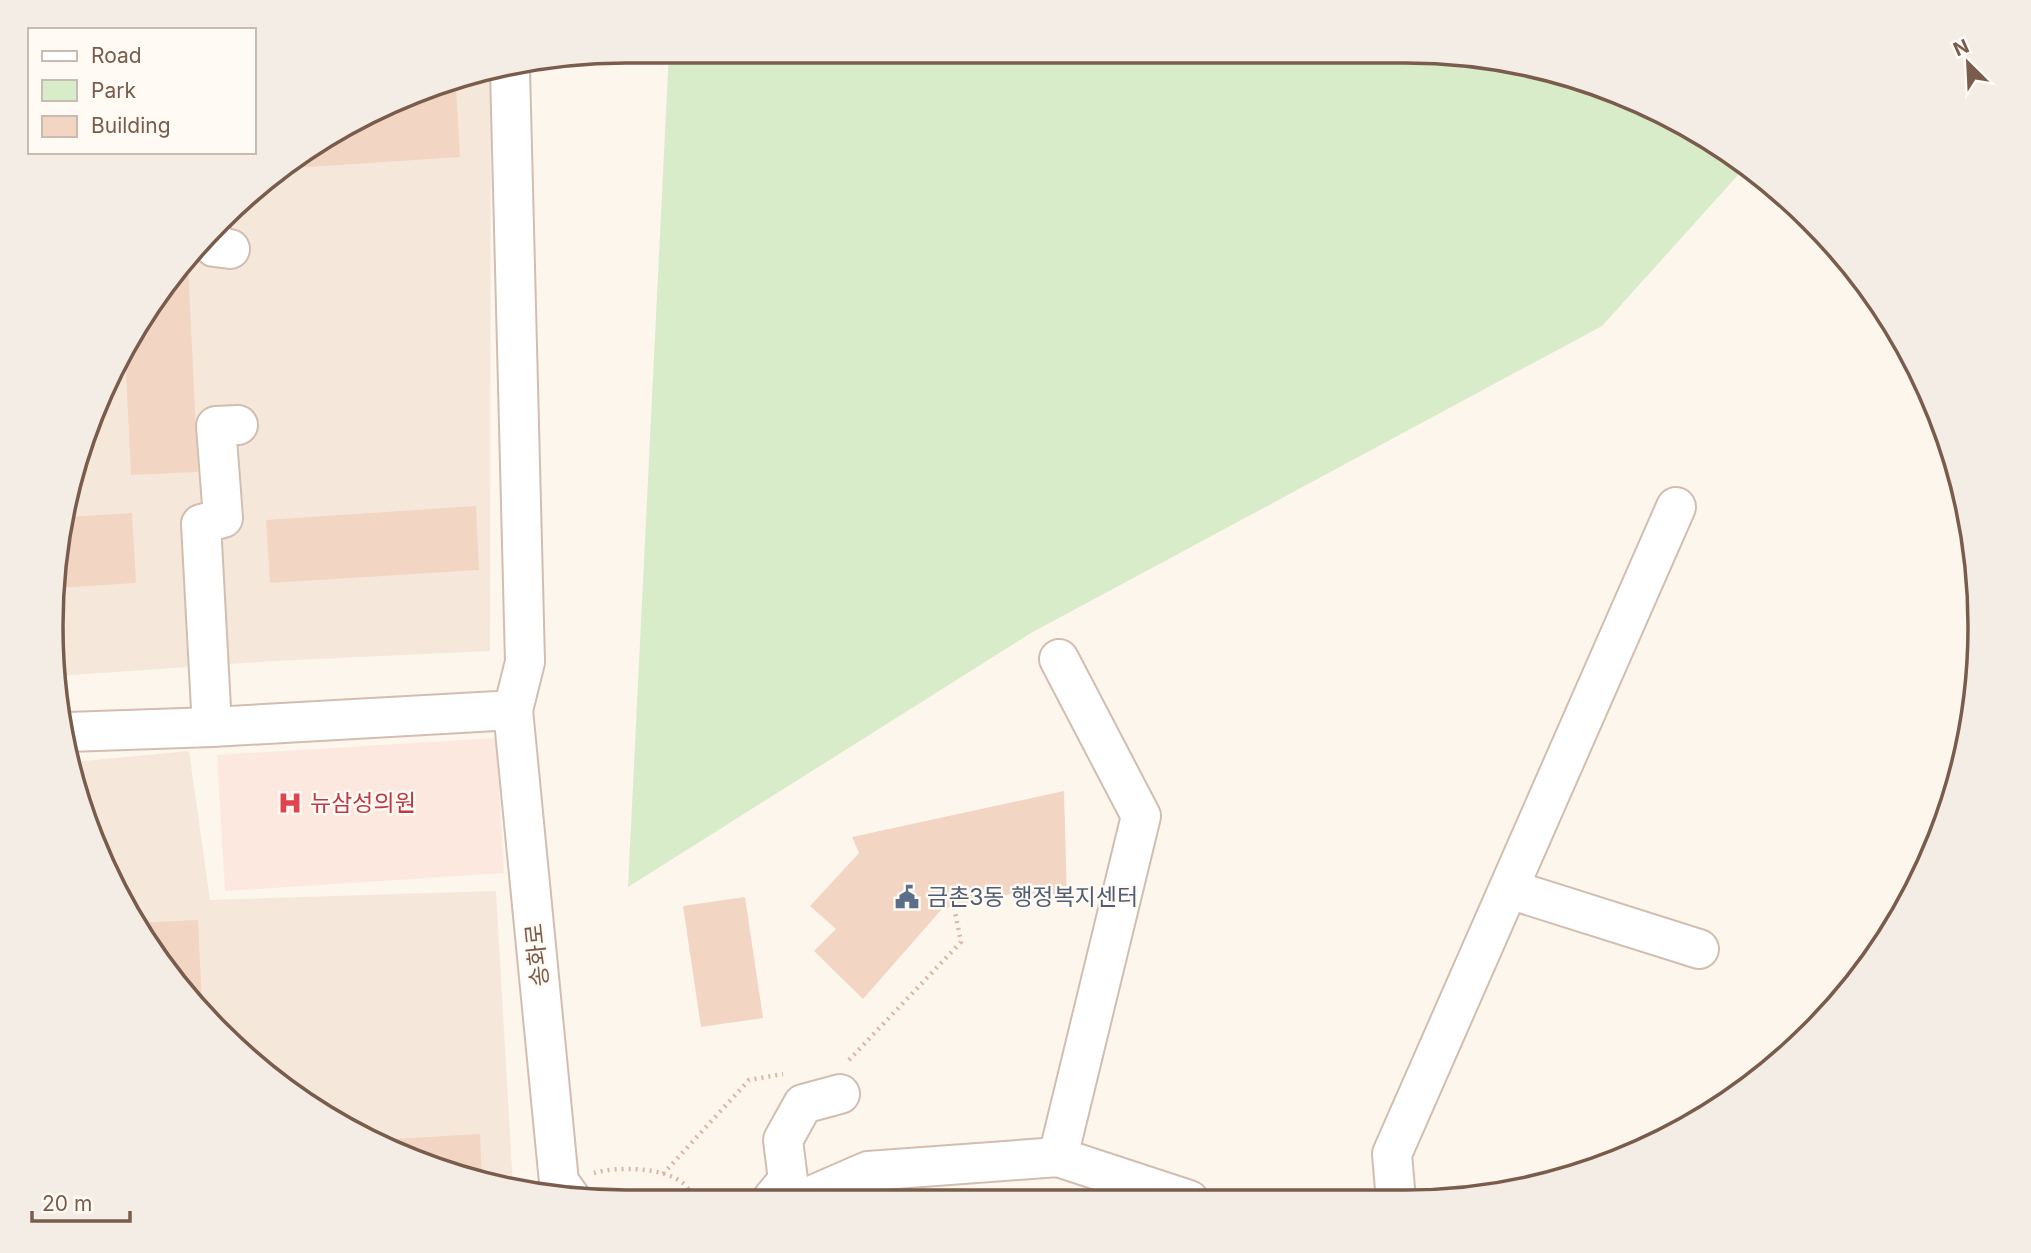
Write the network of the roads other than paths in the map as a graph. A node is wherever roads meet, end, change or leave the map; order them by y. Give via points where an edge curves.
1 (510, 76) edge
2 (238, 425) dead end
3 (1676, 507) dead end
4 (1059, 659) dead end
5 (513, 710) junction
6 (212, 727) junction
7 (73, 732) edge
8 (1508, 889) junction
9 (1699, 949) dead end
10 (843, 1078) road end
11 (1058, 1157) junction
12 (562, 1186) edge
13 (780, 1190) edge
14 (824, 1190) edge
15 (1159, 1190) edge
16 (1395, 1190) edge

1 - 5 street, 송화로 via 524,662
2 - 6 street via 216,426 223,518 201,524
3 - 8 street
4 - 11 street via 1141,816
5 - 6 street
5 - 12 street, 송화로
6 - 7 street
8 - 9 street
8 - 16 street via 1392,1154
10 - 13 street via 803,1104 783,1140 788,1180
11 - 14 street via 868,1171
11 - 15 street

